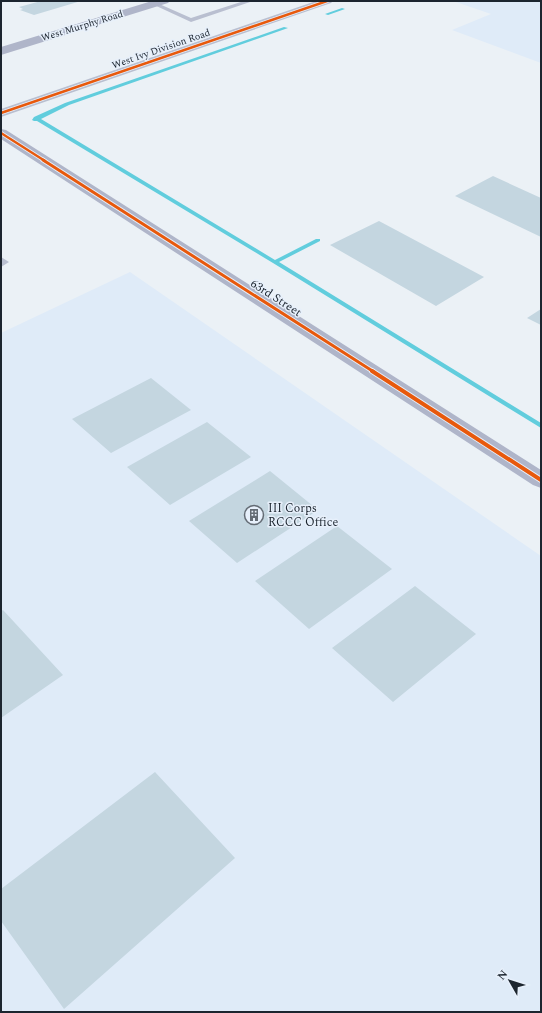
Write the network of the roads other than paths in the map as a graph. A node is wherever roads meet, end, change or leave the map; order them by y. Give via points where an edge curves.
1 (250, 1) edge
2 (327, 1) edge
3 (159, 2) edge
4 (1, 51) edge
5 (1, 112) edge
6 (1, 133) edge
7 (1, 259) edge
8 (1, 264) edge
9 (541, 480) edge

1 - 3 lane via 191,20
2 - 5 street, West Ivy Division Road
3 - 4 street, West Murphy Road
6 - 9 street, 63rd Street
7 - 8 lane via 5,262

